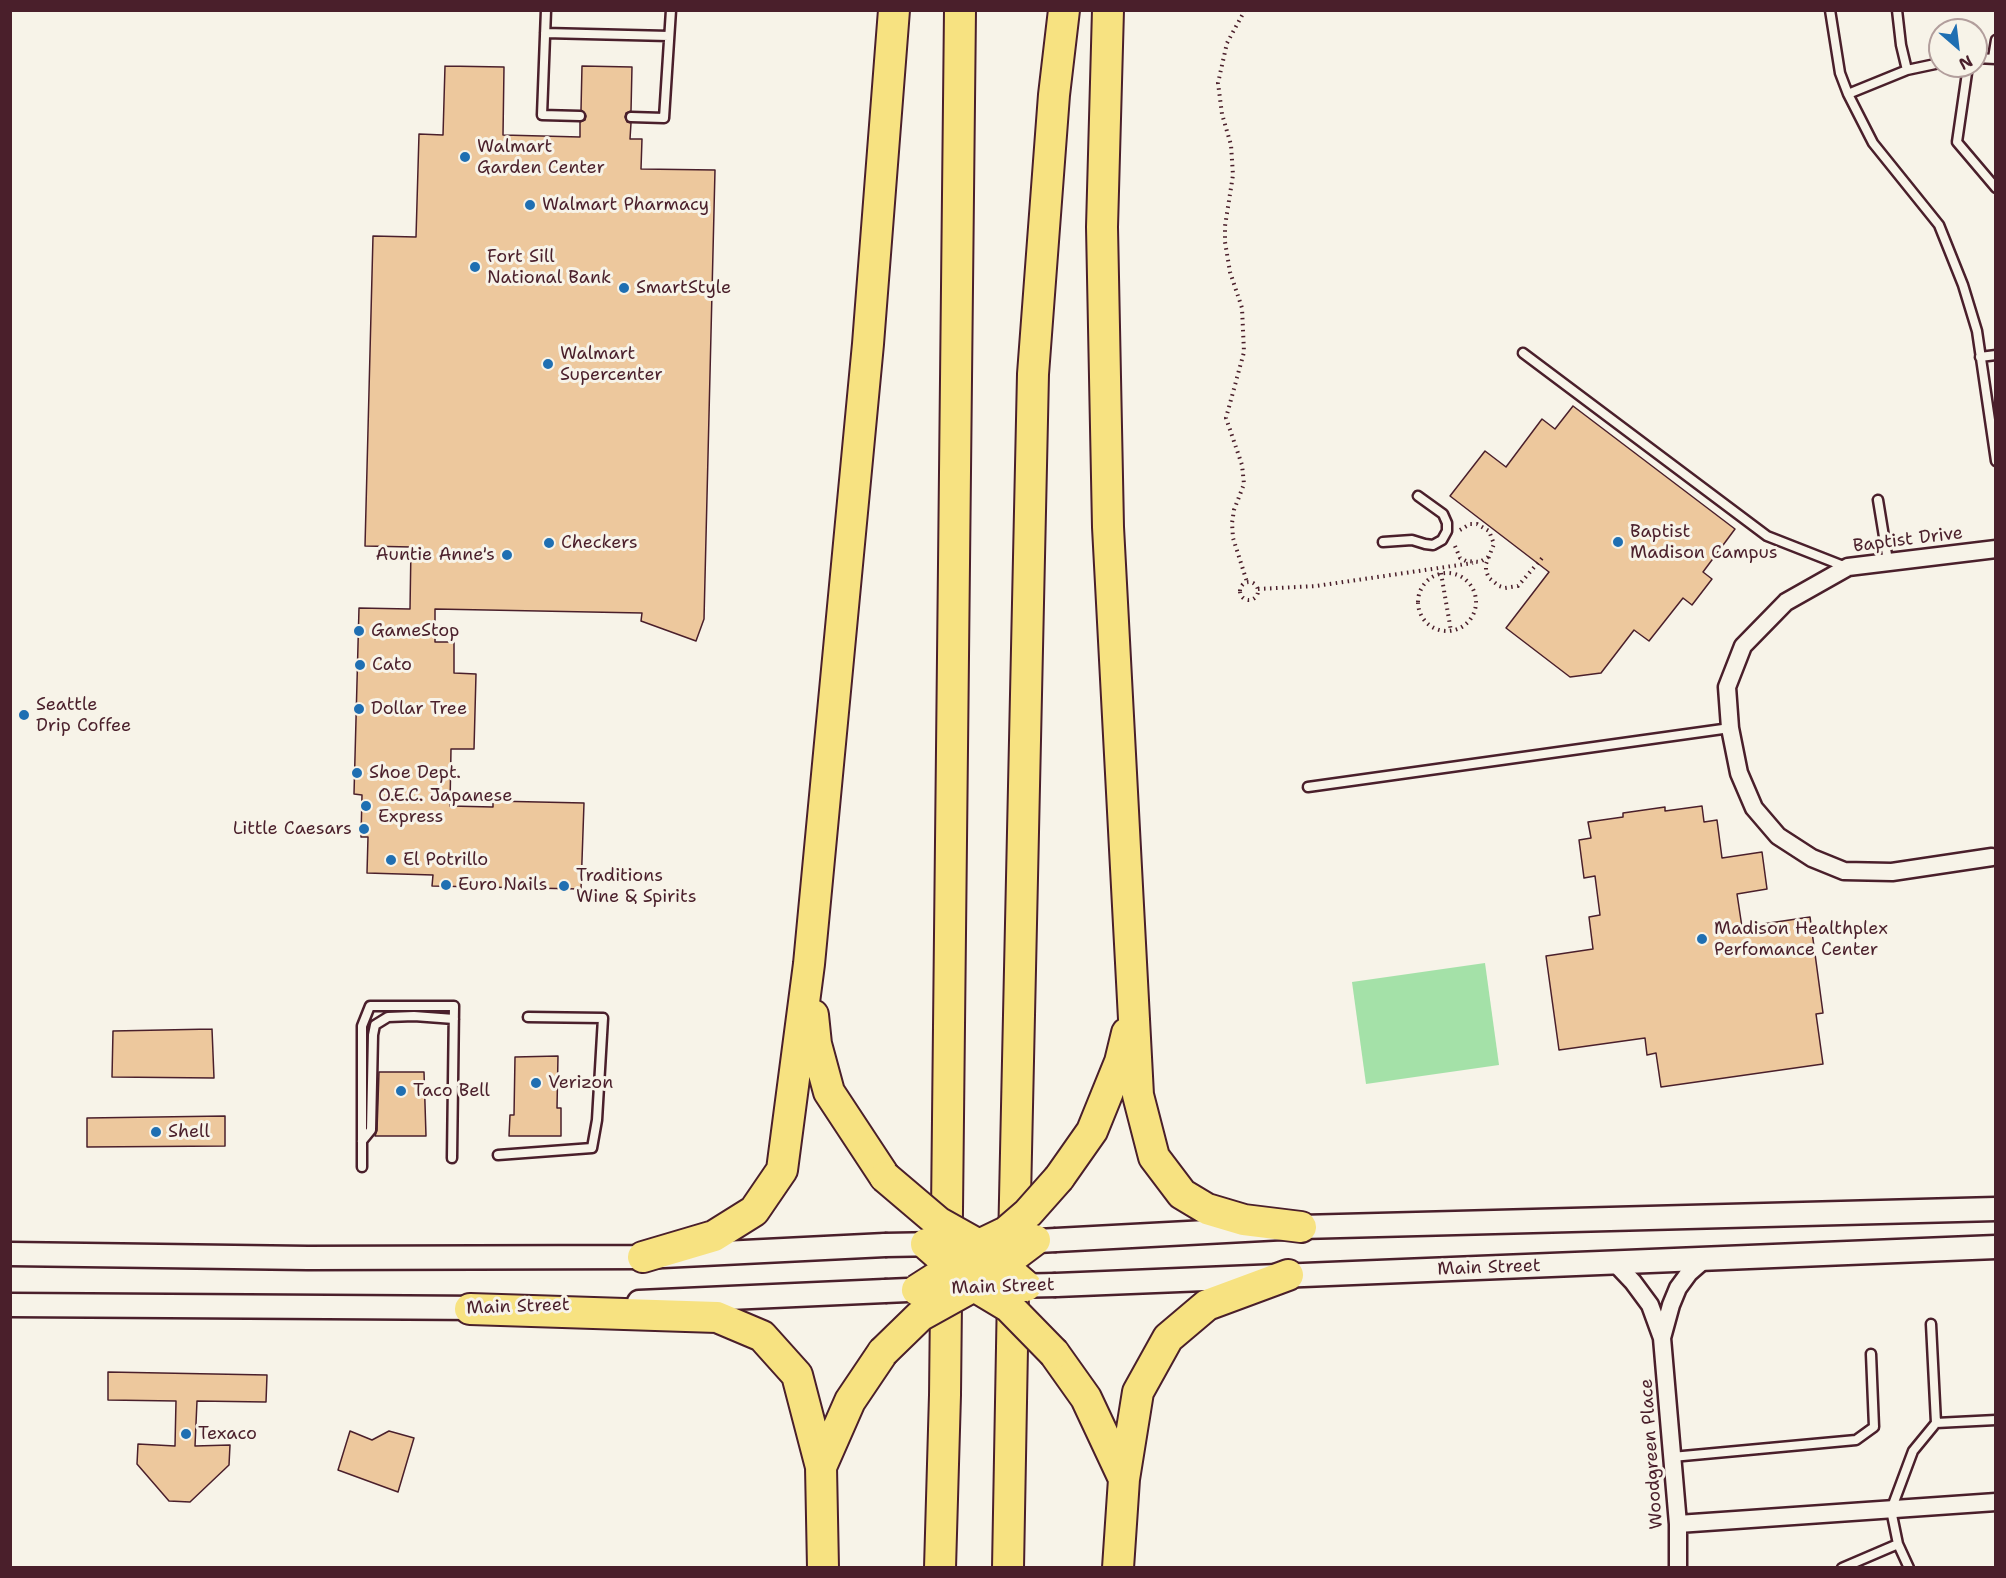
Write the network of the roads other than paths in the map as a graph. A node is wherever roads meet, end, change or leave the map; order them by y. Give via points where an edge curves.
1 (546, 10) edge
2 (671, 10) edge
3 (894, 10) edge
4 (960, 10) edge
5 (1064, 10) edge
6 (1108, 10) edge
7 (1830, 10) edge
8 (1897, 10) edge
9 (545, 33) junction
10 (669, 36) junction
11 (1995, 40) edge
12 (1994, 59) edge
13 (1928, 66) edge
14 (1907, 70) junction
15 (1966, 78) edge
16 (1848, 94) junction
17 (580, 116) dead end
18 (631, 117) dead end
19 (1995, 188) edge
20 (1523, 353) dead end
21 (1995, 355) edge
22 (1980, 357) junction
23 (1995, 461) edge
24 (1418, 495) dead end
25 (1878, 500) dead end
26 (1383, 542) dead end
27 (1995, 549) edge
28 (1888, 561) junction
29 (1848, 567) junction
30 (1730, 728) junction
31 (1308, 787) dead end
32 (1994, 856) edge
33 (809, 964) junction
34 (1134, 1002) junction
35 (528, 1017) dead end
36 (454, 1019) junction
37 (362, 1141) junction
38 (498, 1155) dead end
39 (452, 1158) dead end
40 (362, 1167) dead end
41 (1995, 1209) edge
42 (1301, 1227) junction
43 (1046, 1240) junction
44 (926, 1244) junction
45 (979, 1245) junction
46 (1995, 1247) edge
47 (10, 1254) edge
48 (643, 1257) junction
49 (1705, 1259) junction
50 (1615, 1263) junction
51 (1000, 1265) junction
52 (1288, 1275) junction
53 (964, 1277) junction
54 (1026, 1286) junction
55 (917, 1290) joint
56 (10, 1305) edge
57 (470, 1309) junction
58 (1931, 1324) dead end
59 (1662, 1338) junction
60 (1871, 1354) dead end
61 (1995, 1420) edge
62 (1936, 1423) junction
63 (1672, 1457) junction
64 (821, 1467) junction
65 (1124, 1479) junction
66 (1995, 1502) edge
67 (1891, 1510) junction
68 (1678, 1524) junction
69 (1898, 1544) junction
70 (823, 1568) edge
71 (940, 1568) edge
72 (1008, 1568) edge
73 (1118, 1568) edge
74 (1678, 1568) edge
75 (1842, 1568) edge
76 (1909, 1568) edge

1 - 9 lane
2 - 10 lane
3 - 33 highway via 867,356
4 - 71 highway
5 - 72 highway via 1033,374
6 - 34 highway via 1102,227 1108,527
7 - 16 lane via 1840,73
8 - 14 lane
9 - 10 lane
9 - 17 lane via 542,115
10 - 18 lane via 664,118
11 - 12 lane
13 - 14 lane
14 - 16 lane
15 - 19 lane via 1957,142
16 - 22 lane via 1873,142 1939,225 1963,285 1977,331
20 - 29 lane via 1767,536
21 - 22 lane
22 - 23 lane
24 - 26 lane via 1443,514 1447,531 1442,540 1433,545 1412,540
25 - 28 lane
27 - 28 street, Baptist Drive
28 - 29 street, Baptist Drive
29 - 30 street, Baptist Drive via 1786,603 1743,646 1727,687
30 - 31 lane
30 - 32 street, Baptist Drive via 1739,773 1754,808 1778,836 1812,858 1844,871 1892,872
33 - 45 highway, bridge via 816,1044 829,1092 885,1177 938,1222
33 - 48 highway via 782,1170 754,1211 714,1236
34 - 42 highway via 1138,1095 1154,1157 1182,1194 1207,1209 1244,1220
34 - 45 highway, bridge via 1120,1062 1092,1131 1028,1213 1006,1232
35 - 38 lane via 603,1018 592,1148
36 - 37 lane via 388,1017 375,1025 371,1130
36 - 37 lane via 454,1006 370,1006 362,1026
36 - 39 lane
37 - 40 lane
41 - 42 main road
42 - 43 main road
43 - 45 main road, bridge
43 - 51 highway, bridge
44 - 45 main road, bridge
44 - 48 main road, bridge
44 - 53 highway, bridge
45 - 51 highway, bridge
45 - 53 highway, bridge
46 - 49 main road, Main Street
47 - 48 main road
49 - 50 main road, Main Street
49 - 59 street, Woodgreen Place via 1678,1288
50 - 52 main road, Main Street
50 - 59 street, Woodgreen Place via 1650,1305
51 - 53 highway, bridge
51 - 54 highway, bridge
52 - 54 main road, Main Street, bridge
52 - 65 highway via 1208,1305 1167,1338 1138,1392
53 - 54 main road, Main Street, bridge
53 - 55 highway, bridge
53 - 64 highway, bridge via 883,1352 850,1401
53 - 65 highway, bridge via 1009,1307 1054,1353 1086,1398
55 - 57 main road, Main Street, bridge
56 - 57 main road, Main Street
57 - 64 highway via 717,1317 762,1336 797,1375
58 - 62 lane
59 - 63 street, Woodgreen Place
60 - 63 lane via 1874,1427 1856,1440
61 - 62 lane
62 - 67 lane via 1913,1451
63 - 68 street, Woodgreen Place
64 - 70 highway
65 - 73 highway
66 - 67 street
67 - 68 street
67 - 69 lane
68 - 74 street, Woodgreen Place
69 - 75 lane
69 - 76 lane

